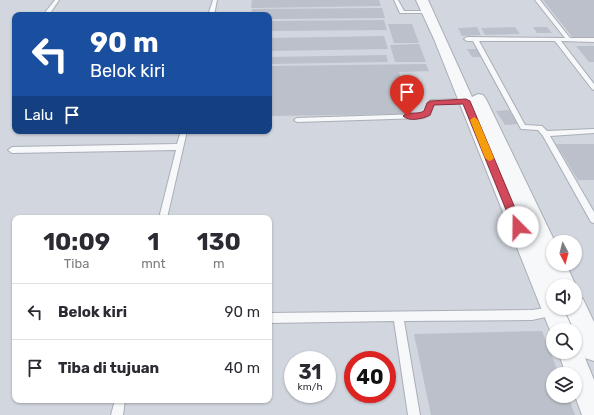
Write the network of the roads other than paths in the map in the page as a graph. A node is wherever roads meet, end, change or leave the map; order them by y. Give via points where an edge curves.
1 (57, 0) edge
2 (215, 0) edge
3 (396, 0) edge
4 (537, 0) edge
5 (427, 4) edge
6 (48, 12) edge
7 (212, 12) edge
8 (475, 38) junction
9 (467, 39) dead end
10 (557, 40) junction
11 (569, 40) junction
12 (594, 40) edge
13 (594, 88) edge
14 (472, 101) junction
15 (297, 120) dead end
16 (594, 131) edge
17 (183, 134) edge
18 (545, 134) junction
19 (180, 147) junction
20 (12, 150) dead end
21 (507, 199) junction
22 (525, 200) junction
23 (164, 215) edge
24 (594, 219) edge
25 (546, 245) edge
26 (548, 279) edge
27 (546, 313) edge
28 (568, 315) edge
29 (398, 317) junction
30 (272, 318) edge
31 (594, 348) edge
32 (573, 359) edge
33 (119, 403) edge
34 (594, 411) edge
35 (117, 415) edge
36 (414, 415) edge

1 - 6 lane
2 - 7 lane
3 - 5 lane via 402,12
4 - 11 lane
5 - 14 street via 446,39
8 - 9 lane
8 - 10 lane
8 - 18 lane via 523,127 540,128
10 - 11 lane
10 - 13 lane
11 - 12 lane
14 - 15 lane via 433,102 428,113 423,116
14 - 21 street
14 - 22 street
16 - 18 lane
17 - 19 lane
18 - 24 lane
19 - 20 lane
19 - 23 lane
21 - 22 street
21 - 26 street
22 - 25 street
27 - 29 lane
28 - 31 street
29 - 30 lane
29 - 36 lane
32 - 34 street
33 - 35 lane

